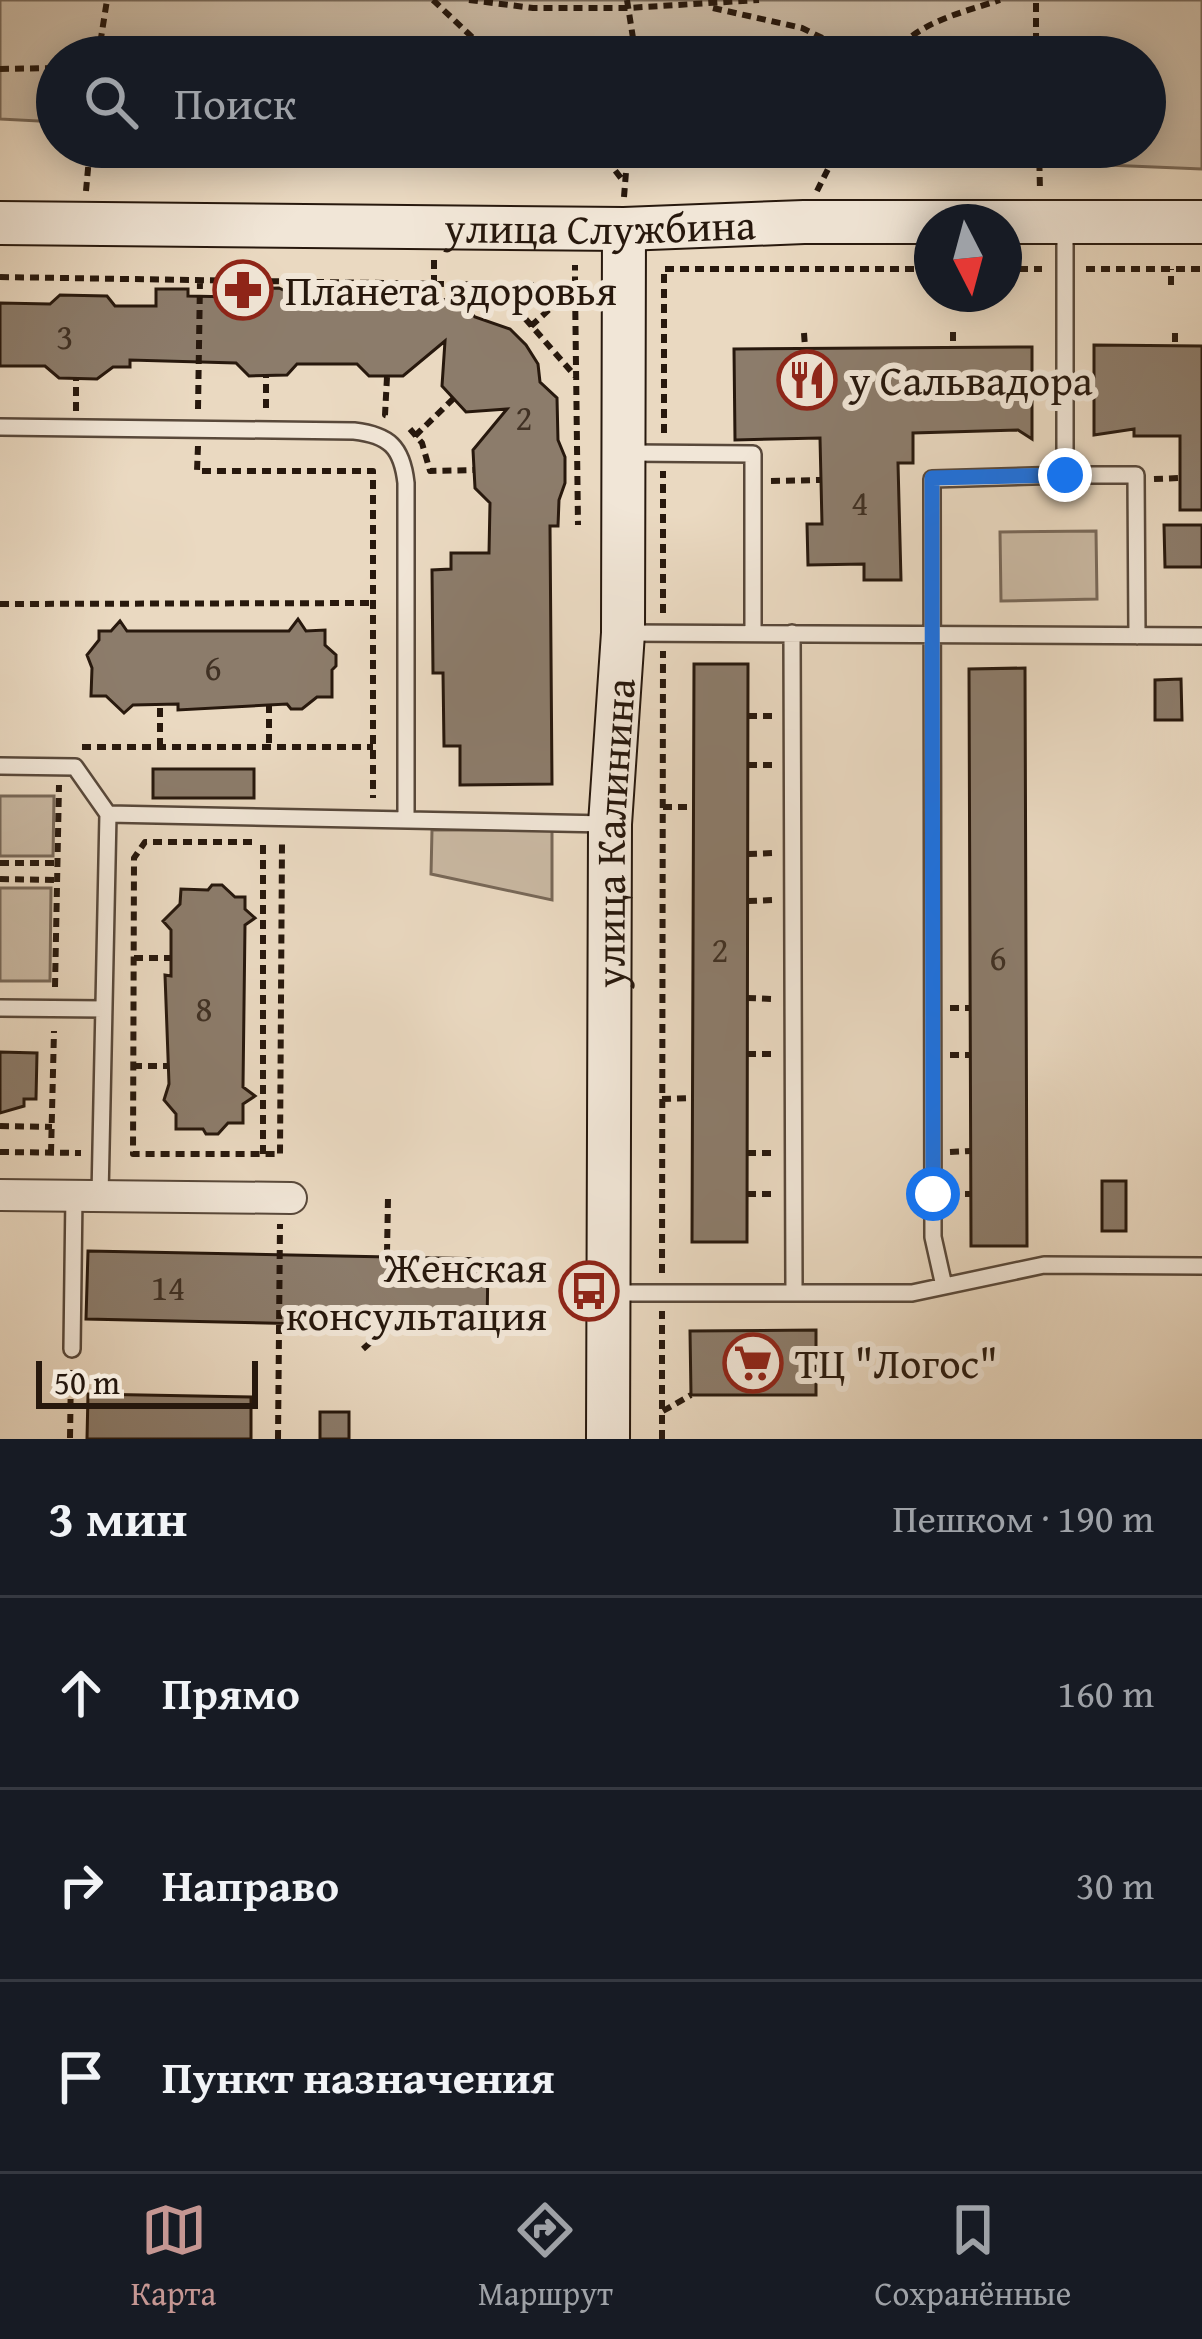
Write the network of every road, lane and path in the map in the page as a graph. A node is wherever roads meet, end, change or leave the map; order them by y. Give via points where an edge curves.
1 (106, 0) edge
2 (434, 0) edge
3 (469, 0) edge
4 (759, 0) edge
5 (1000, 0) edge
6 (1036, 0) edge
7 (627, 4) edge
8 (704, 6) junction
9 (101, 36) edge
10 (471, 36) edge
11 (632, 36) edge
12 (818, 36) edge
13 (914, 36) edge
14 (1036, 36) edge
15 (36, 68) edge
16 (0, 69) edge
17 (613, 168) edge
18 (626, 168) edge
19 (624, 182) junction
20 (1065, 222) junction
21 (1202, 222) edge
22 (0, 223) edge
23 (624, 229) junction
24 (434, 258) dead end
25 (575, 261) dead end
26 (914, 269) edge
27 (1022, 269) edge
28 (1065, 269) junction
29 (1171, 269) junction
30 (1202, 269) edge
31 (0, 277) edge
32 (200, 280) junction
33 (434, 284) junction
34 (496, 285) junction
35 (1171, 285) dead end
36 (575, 286) junction
37 (531, 326) junction
38 (953, 332) dead end
39 (804, 333) dead end
40 (1175, 333) dead end
41 (1175, 346) dead end
42 (805, 347) dead end
43 (953, 348) dead end
44 (266, 375) dead end
45 (387, 377) dead end
46 (576, 377) junction
47 (454, 398) dead end
48 (395, 418) dead end
49 (406, 424) dead end
50 (0, 427) edge
51 (198, 430) junction
52 (266, 430) junction
53 (416, 434) junction
54 (400, 451) junction
55 (644, 453) junction
56 (474, 470) dead end
57 (1065, 475) junction
58 (1180, 478) dead end
59 (1157, 479) dead end
60 (794, 480) dead end
61 (821, 480) dead end
62 (578, 525) dead end
63 (373, 603) junction
64 (0, 604) edge
65 (643, 633) junction
66 (753, 633) junction
67 (792, 634) junction
68 (932, 634) junction
69 (1137, 636) junction
70 (1202, 636) edge
71 (160, 704) dead end
72 (268, 704) dead end
73 (69, 747) dead end
74 (160, 747) junction
75 (269, 747) junction
76 (373, 747) junction
77 (0, 766) edge
78 (59, 767) junction
79 (693, 806) dead end
80 (663, 807) junction
81 (108, 814) junction
82 (373, 817) junction
83 (406, 817) junction
84 (610, 824) junction
85 (263, 842) junction
86 (0, 863) edge
87 (58, 863) junction
88 (0, 879) edge
89 (58, 880) junction
90 (134, 958) junction
91 (171, 958) dead end
92 (0, 1008) edge
93 (54, 1008) junction
94 (104, 1009) junction
95 (133, 1066) junction
96 (169, 1066) dead end
97 (692, 1098) dead end
98 (662, 1099) junction
99 (0, 1126) edge
100 (52, 1127) junction
101 (0, 1152) edge
102 (51, 1153) junction
103 (101, 1154) junction
104 (133, 1154) junction
105 (263, 1154) junction
106 (0, 1195) edge
107 (87, 1195) junction
108 (286, 1198) joint
109 (388, 1198) dead end
110 (388, 1253) dead end
111 (1202, 1266) edge
112 (944, 1286) junction
113 (662, 1290) junction
114 (794, 1291) junction
115 (605, 1293) junction
116 (389, 1326) dead end
117 (72, 1349) joint
118 (362, 1349) dead end
119 (691, 1395) dead end
120 (662, 1412) junction
121 (70, 1438) edge
122 (278, 1439) edge
123 (608, 1439) edge
124 (662, 1439) edge

1 - 9 path
2 - 10 path
3 - 7 path via 533,8
4 - 8 path
5 - 13 path
6 - 14 path
7 - 8 path
7 - 11 path
8 - 12 path
15 - 16 path
17 - 19 path
18 - 19 path
19 - 23 path
20 - 21 street, улица Службина
20 - 23 street, улица Службина
20 - 28 lane
22 - 23 street, улица Службина
23 - 55 street, улица Калинина
24 - 33 path
25 - 36 path
26 - 55 path via 664,269
27 - 28 path
28 - 29 path
28 - 57 lane
29 - 30 path
29 - 35 path
31 - 32 path
32 - 33 path
32 - 51 path
33 - 34 path
34 - 36 path
34 - 37 path
36 - 37 path
36 - 46 path
37 - 46 path
38 - 43 path
39 - 42 path
40 - 41 path
44 - 52 path
45 - 48 path via 386,415
46 - 62 path
47 - 53 path
49 - 53 path
50 - 51 lane
51 - 52 lane
51 - 63 path via 197,471 373,472
52 - 54 lane via 374,434
53 - 54 path
53 - 56 path via 430,472
54 - 83 lane
55 - 65 street, улица Калинина
55 - 65 path
55 - 66 lane via 753,454
57 - 68 lane via 932,478
57 - 69 lane via 1136,475
58 - 59 path
60 - 61 path
63 - 64 path
63 - 76 path
65 - 66 lane
65 - 80 path
65 - 84 street, улица Калинина
66 - 67 lane
67 - 68 lane
67 - 114 lane
68 - 69 lane
68 - 112 lane via 933,1237
69 - 70 lane
71 - 74 path
72 - 75 path
73 - 74 path
74 - 75 path
75 - 76 path
76 - 82 path
77 - 78 lane
78 - 81 lane via 75,767
78 - 87 path
79 - 80 path
80 - 98 path
81 - 82 lane
81 - 94 lane
82 - 83 lane
83 - 84 lane
84 - 115 street, улица Калинина
85 - 90 path via 145,842 134,858
85 - 105 path
85 - 105 path via 282,843 280,1154
86 - 87 path
87 - 89 path
88 - 89 path
89 - 93 path
90 - 91 path
90 - 95 path
92 - 93 lane
93 - 94 lane
93 - 100 path
94 - 103 lane
95 - 96 path
95 - 104 path
97 - 98 path
98 - 113 path
99 - 100 path
100 - 102 path
101 - 102 path
102 - 103 path
103 - 104 path
103 - 107 lane
104 - 105 path
106 - 107 street
107 - 108 street
107 - 117 lane
108 - 122 path
109 - 110 path
111 - 112 lane via 1044,1265
112 - 114 lane
113 - 114 lane
113 - 115 lane
113 - 120 path
115 - 123 street, улица Калинина
116 - 118 path
117 - 121 path
119 - 120 path
120 - 124 path

